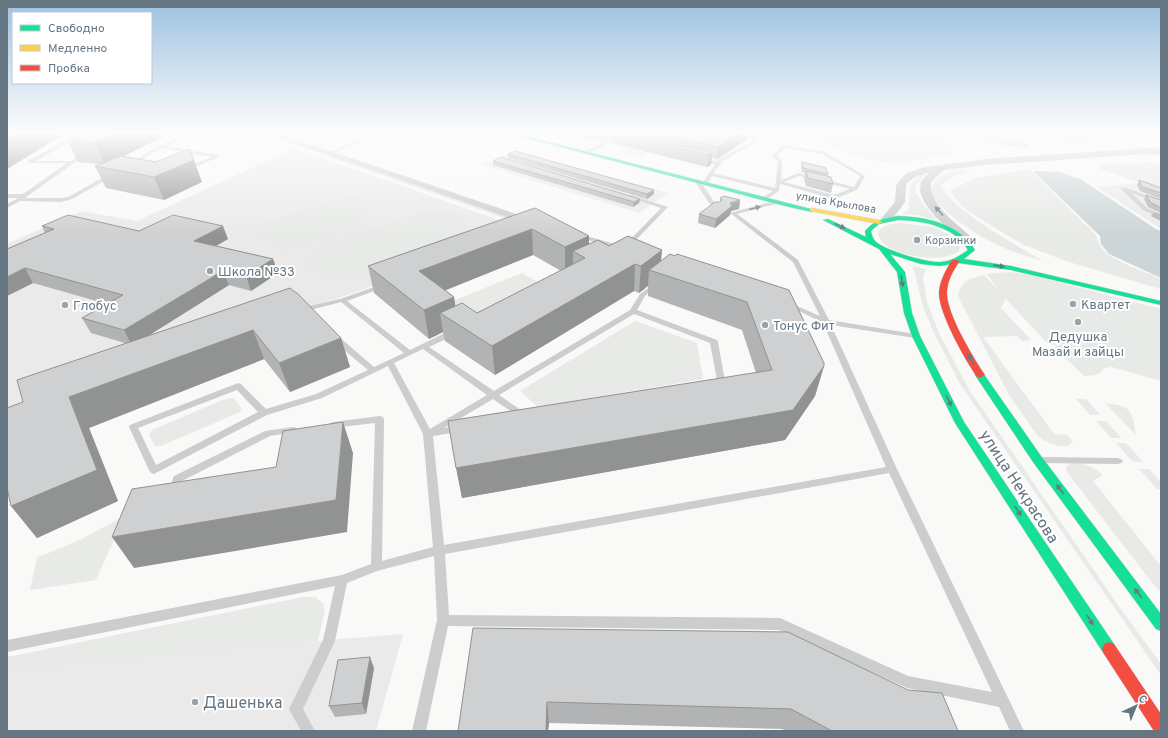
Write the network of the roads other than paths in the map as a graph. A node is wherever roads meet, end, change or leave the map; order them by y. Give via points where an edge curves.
1 (64, 167) edge
2 (190, 167) edge
3 (372, 167) edge
4 (641, 167) edge
5 (715, 167) edge
6 (780, 167) edge
7 (848, 167) edge
8 (945, 167) edge
9 (941, 168) junction
10 (182, 171) edge
11 (114, 173) edge
12 (710, 174) junction
13 (779, 182) junction
14 (701, 183) junction
15 (855, 189) junction
16 (777, 190) junction
17 (621, 194) edge
18 (7, 196) edge
19 (22, 198) junction
20 (764, 199) junction
21 (778, 202) junction
22 (1161, 202) edge
23 (7, 206) edge
24 (791, 206) junction
25 (716, 209) edge
26 (1161, 216) edge
27 (883, 221) junction
28 (544, 227) edge
29 (573, 235) edge
30 (968, 241) junction
31 (878, 247) junction
32 (984, 248) dead end
33 (628, 250) junction
34 (617, 252) edge
35 (1018, 260) dead end
36 (958, 261) junction
37 (661, 281) edge
38 (387, 284) edge
39 (342, 300) junction
40 (777, 300) edge
41 (1161, 302) edge
42 (633, 311) junction
43 (307, 316) edge
44 (826, 322) junction
45 (461, 329) edge
46 (326, 331) edge
47 (916, 336) junction
48 (425, 346) junction
49 (410, 354) junction
50 (390, 363) junction
51 (374, 371) junction
52 (494, 394) junction
53 (264, 413) junction
54 (526, 418) junction
55 (320, 426) edge
56 (428, 434) junction
57 (291, 441) edge
58 (1037, 459) junction
59 (1118, 462) dead end
60 (892, 469) junction
61 (193, 486) edge
62 (439, 550) junction
63 (376, 567) junction
64 (342, 580) junction
65 (443, 620) junction
66 (1161, 625) edge
67 (7, 646) edge
68 (1002, 702) junction
69 (1161, 728) edge
70 (308, 731) edge
71 (419, 731) edge
72 (1016, 731) edge

1 - 19 lane
2 - 10 lane
3 - 28 street
4 - 14 main road, улица Крылова
5 - 12 lane
6 - 13 lane
7 - 15 lane via 863,176
8 - 9 street
9 - 27 street via 916,172 906,179 901,185 898,207
30 -> 9 street via 937,210 925,192 926,181
11 - 19 lane via 66,199
12 - 14 lane
12 - 16 lane
13 - 15 lane via 834,197
13 - 15 lane via 799,174
13 - 16 lane
14 - 20 main road, улица Крылова
14 - 25 lane
16 - 20 lane
17 - 33 lane via 665,207
18 - 19 lane
19 - 23 lane
20 - 21 main road, улица Крылова
21 - 24 main road, улица Крылова
44 -> 21 lane via 796,261 733,214
22 - 26 lane via 1124,189 1145,209
24 - 27 main road, улица Крылова
24 -> 31 main road via 821,217
27 - 30 main road, улица Крылова via 899,219 929,222 957,232
27 - 31 main road, улица Крылова via 871,226 868,231 869,238
29 - 33 lane
30 - 32 main road, улица Крылова
30 - 36 main road, улица Некрасова via 972,250 969,256
31 - 36 main road via 894,255 920,262
31 -> 47 main road, улица Некрасова via 901,272 908,313
33 - 34 lane
35 - 41 main road
36 -> 41 main road via 1026,271
58 -> 36 main road, улица Некрасова via 977,371 946,313 942,298 943,284 946,273
37 - 42 lane via 642,295
38 - 39 lane
39 - 43 lane via 301,311
39 - 49 lane
40 - 44 lane
42 - 52 lane
42 - 54 lane via 714,342 722,387
44 - 47 lane
44 - 60 lane
45 - 48 lane
46 - 51 lane
47 -> 69 main road, улица Некрасова via 960,422
48 - 49 lane
48 - 52 lane
49 - 50 lane
50 - 51 lane
50 - 56 lane
51 - 53 lane via 318,396
52 - 54 lane
52 - 56 lane
53 - 53 lane via 238,386 133,427 154,470
54 - 56 lane
55 - 63 lane via 380,419
56 - 62 lane
57 - 61 lane via 302,428 268,433 177,480 178,489
58 - 59 lane
66 -> 58 main road, улица Некрасова
60 - 62 lane
60 - 68 lane
62 - 63 lane
62 - 65 lane
63 - 64 lane
64 - 67 lane
64 - 70 lane via 329,641 296,709
65 - 68 lane via 780,624 907,682
65 - 71 lane
68 - 72 lane

